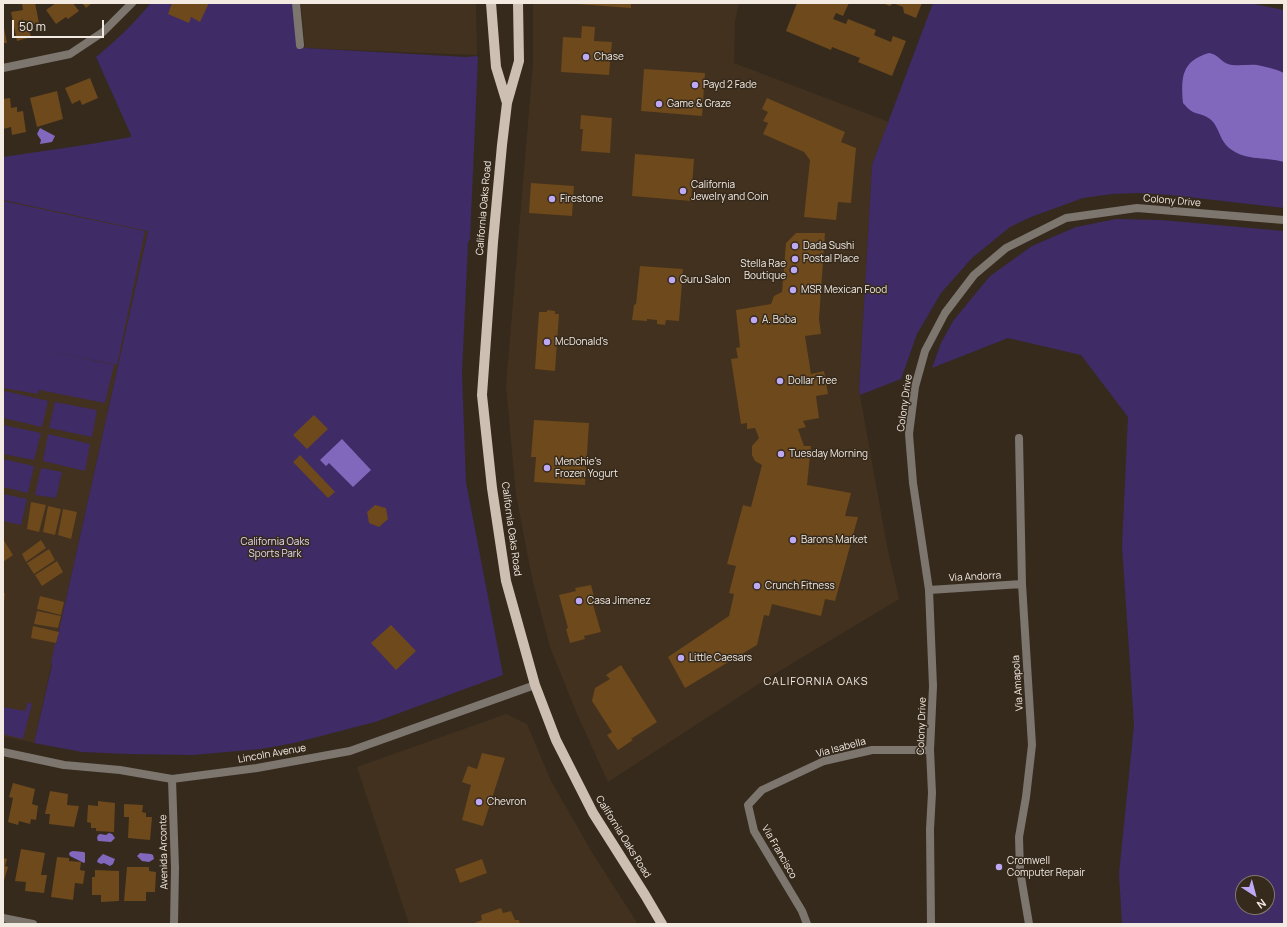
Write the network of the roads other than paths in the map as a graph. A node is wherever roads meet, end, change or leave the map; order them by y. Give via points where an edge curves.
1 (132, 3) edge
2 (296, 3) edge
3 (491, 3) edge
4 (518, 3) edge
5 (300, 45) dead end
6 (3, 68) edge
7 (507, 103) junction
8 (1284, 220) edge
9 (1019, 438) dead end
10 (1022, 584) junction
11 (929, 590) junction
12 (535, 685) junction
13 (930, 750) junction
14 (3, 752) edge
15 (172, 779) junction
16 (762, 790) joint
17 (3, 918) edge
18 (28, 924) edge
19 (174, 924) edge
20 (662, 924) edge
21 (807, 924) edge
22 (932, 924) edge
23 (1029, 924) edge

1 - 6 street via 102,32 70,54
2 - 5 street
3 - 7 main road, California Oaks Road via 496,68
4 - 7 main road, California Oaks Road via 519,61
7 - 12 main road, California Oaks Road via 493,242 482,395 506,581
8 - 11 street, Colony Drive via 1137,208 1066,218 1006,248 974,275 945,313 925,351 915,387 909,434 913,483
9 - 10 street, Via Amapola
10 - 11 street, Via Andorra
10 - 23 street, Via Amapola via 1032,745 1019,837 1020,864
11 - 13 street, Colony Drive via 933,686
12 - 15 street, Lincoln Avenue via 350,751 257,768
12 - 20 main road, California Oaks Road via 556,740 593,814
13 - 16 street, Via Isabella via 872,750 824,761
13 - 22 street, Colony Drive
14 - 15 street, Lincoln Avenue via 64,765 120,770
15 - 19 street, Avenida Arconte
16 - 21 street, Via Francisco via 748,805 754,830 802,911
17 - 18 street

